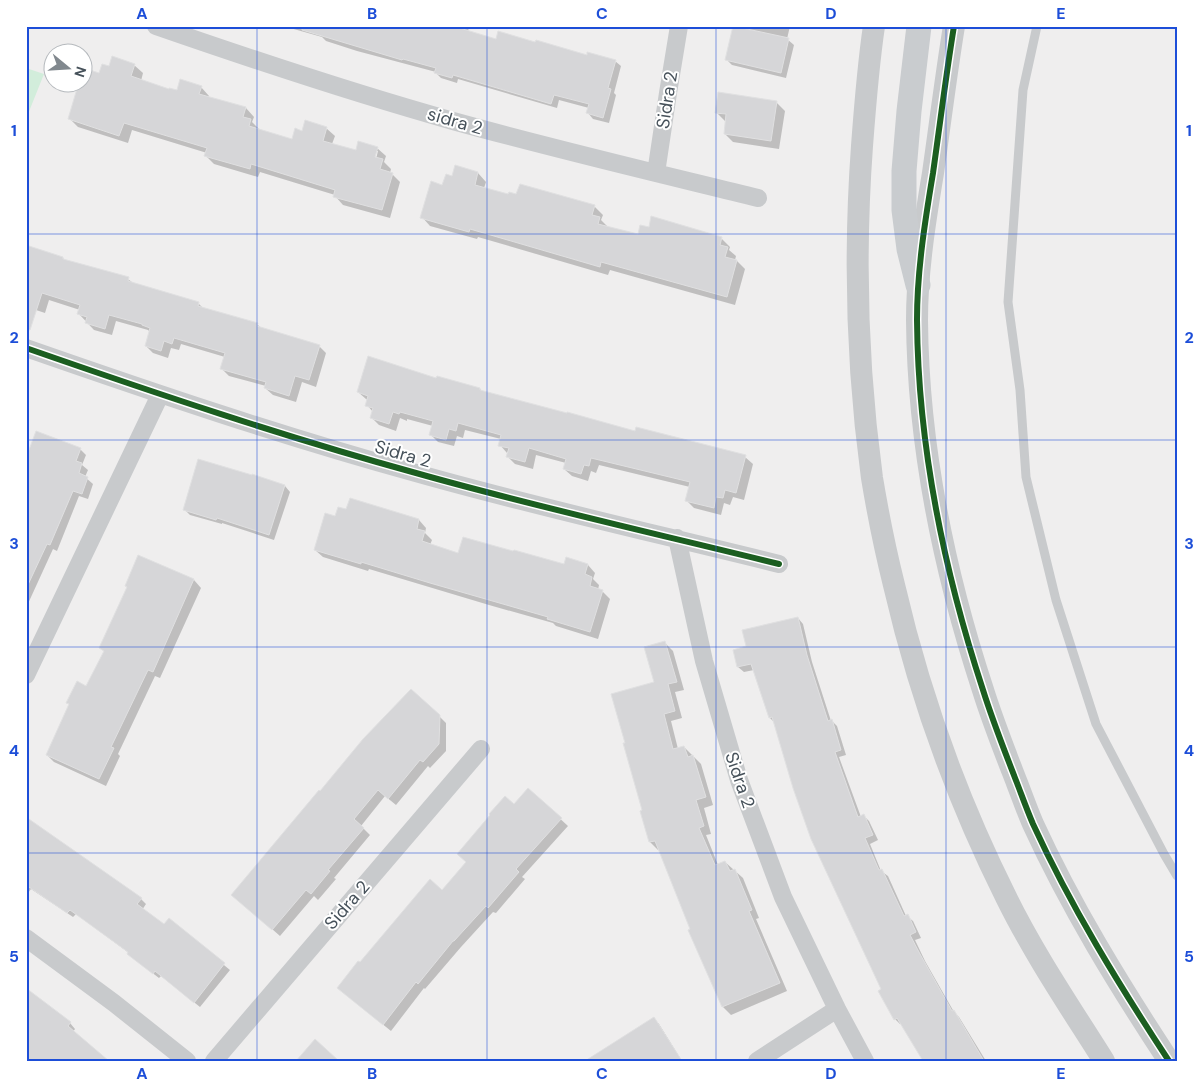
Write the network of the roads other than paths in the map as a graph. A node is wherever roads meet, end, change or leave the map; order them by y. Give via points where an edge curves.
1 (156, 26) edge
2 (679, 26) edge
3 (874, 26) edge
4 (919, 26) edge
5 (954, 26) edge
6 (1037, 26) edge
7 (656, 173) junction
8 (758, 198) dead end
9 (918, 285) junction
10 (26, 348) edge
11 (160, 395) junction
12 (677, 538) junction
13 (779, 564) dead end
14 (26, 675) edge
15 (481, 749) dead end
16 (1177, 876) edge
17 (26, 938) edge
18 (837, 1009) junction
19 (187, 1061) edge
20 (214, 1061) edge
21 (757, 1061) edge
22 (865, 1061) edge
23 (1104, 1061) edge
24 (1170, 1061) edge

1 - 7 street, sidra 2 via 361,94 545,146
2 - 7 street, Sidra 2
3 - 23 street via 864,113 857,260 864,406 886,552 923,694 975,832 1041,963
4 - 9 main road via 904,171 904,210
5 - 9 street
6 - 16 lane via 1023,90 1008,302 1020,390 1026,477 1056,600 1096,724
7 - 8 street, sidra 2
9 - 24 street via 918,359 925,442 942,540 966,636 993,721 1032,823 1078,912
10 - 11 street, Sidra 2
11 - 12 street, Sidra 2 via 416,473 546,508
11 - 14 street
12 - 13 street, Sidra 2
12 - 18 street, Sidra 2 via 704,661 739,780 783,897
15 - 20 street, Sidra 2
17 - 19 street
18 - 21 street
18 - 22 street, Sidra 2

